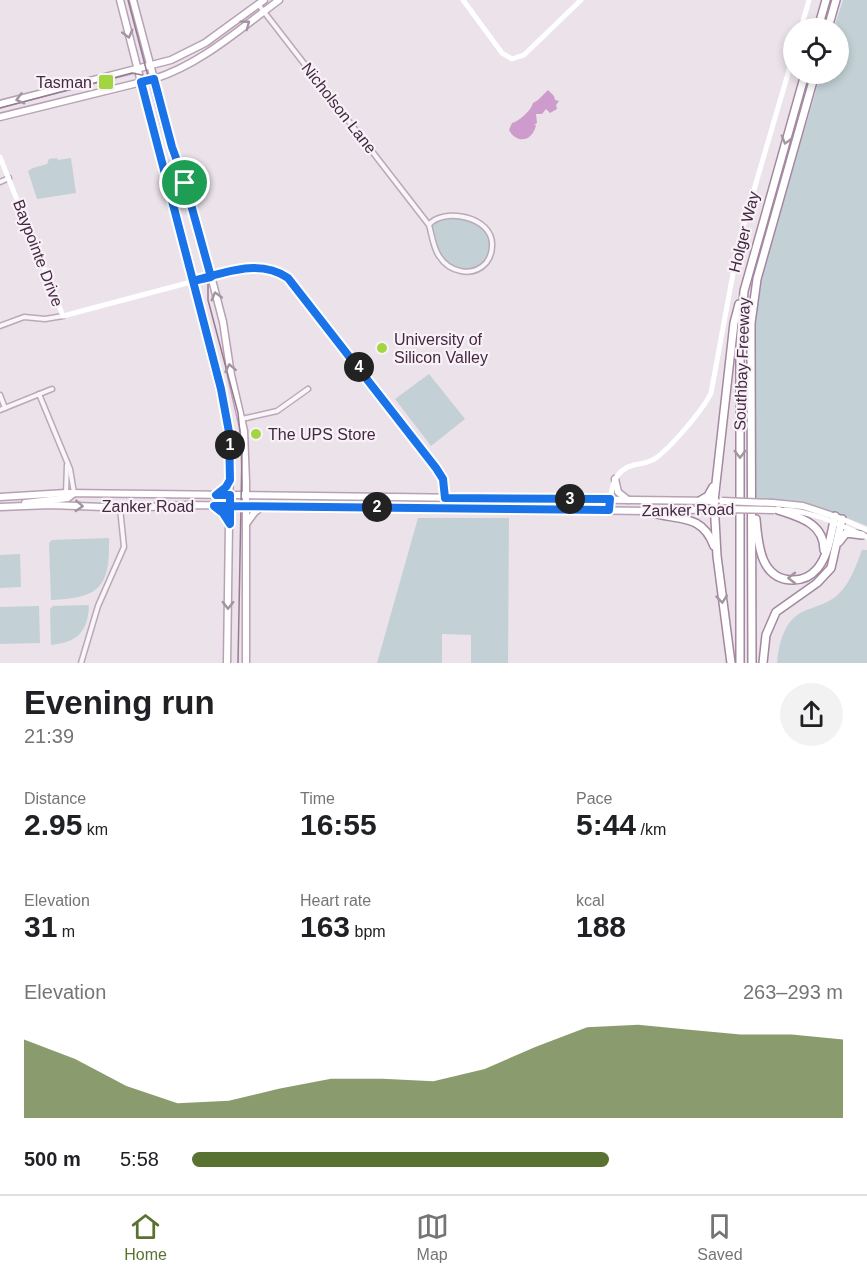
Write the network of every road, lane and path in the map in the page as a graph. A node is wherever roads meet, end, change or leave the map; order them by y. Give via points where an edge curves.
1 (120, 0) edge
2 (133, 0) edge
3 (279, 0) edge
4 (463, 0) edge
5 (581, 0) edge
6 (809, 0) edge
7 (826, 0) edge
8 (836, 0) edge
9 (261, 2) edge
10 (264, 11) junction
11 (804, 18) edge
12 (821, 18) edge
13 (831, 18) edge
14 (150, 65) junction
15 (138, 68) junction
16 (154, 79) junction
17 (141, 82) junction
18 (785, 84) edge
19 (802, 84) edge
20 (812, 84) edge
21 (0, 104) edge
22 (0, 117) edge
23 (0, 157) edge
24 (9, 178) junction
25 (0, 182) edge
26 (780, 198) junction
27 (419, 212) junction
28 (436, 218) junction
29 (429, 225) junction
30 (211, 277) junction
31 (193, 281) junction
32 (744, 291) junction
33 (63, 316) junction
34 (0, 326) edge
35 (52, 389) dead end
36 (308, 389) dead end
37 (39, 394) junction
38 (0, 395) edge
39 (3, 409) edge
40 (242, 419) junction
41 (717, 473) junction
42 (615, 479) junction
43 (230, 480) junction
44 (246, 482) junction
45 (753, 489) junction
46 (70, 493) junction
47 (216, 495) junction
48 (230, 495) junction
49 (246, 495) junction
50 (261, 496) junction
51 (0, 497) edge
52 (445, 498) junction
53 (610, 499) junction
54 (629, 500) junction
55 (701, 500) junction
56 (718, 501) junction
57 (16, 506) junction
58 (214, 506) junction
59 (230, 506) junction
60 (246, 506) junction
61 (262, 506) junction
62 (0, 507) edge
63 (775, 507) junction
64 (120, 508) junction
65 (445, 508) junction
66 (718, 509) junction
67 (609, 510) junction
68 (647, 511) junction
69 (838, 520) junction
70 (230, 524) junction
71 (246, 525) junction
72 (865, 534) edge
73 (837, 547) junction
74 (717, 556) junction
75 (822, 562) junction
76 (81, 663) edge
77 (227, 663) edge
78 (246, 663) edge
79 (731, 663) edge
80 (740, 663) edge
81 (750, 663) edge
82 (763, 663) edge

1 -> 15 main road
2 - 14 main road
3 - 10 main road
4 - 5 street via 502,53 512,59 524,55
6 - 11 street
7 - 12 highway
8 - 13 highway
9 - 10 street, Nicholson Lane
9 - 14 main road via 198,47
16 -> 10 main road via 194,61
10 - 27 street, Nicholson Lane
14 - 15 main road
14 - 16 main road
15 - 17 main road
15 -> 21 main road
16 - 17 main road
16 - 30 main road
17 - 22 main road
17 - 31 main road
18 - 42 street, Holger Way via 742,230 711,393 662,453 651,461 625,468
19 -> 32 highway, Southbay Freeway
20 - 26 highway, Southbay Freeway
23 - 24 street, Baypointe Drive
24 - 25 street
24 - 33 street, Baypointe Drive
26 - 45 highway, Southbay Freeway via 753,311
26 - 81 highway via 752,289 749,319
27 - 28 street, Nicholson Lane
27 - 29 street, Nicholson Lane
28 - 29 street
28 - 29 street, Nicholson Lane via 471,218 483,224 493,244 485,264 468,272 450,266 440,258
30 - 31 street
40 -> 30 main road
30 - 52 street via 257,267 273,270 293,282 441,475
31 - 33 street
31 - 43 main road via 225,410
32 - 41 highway via 734,323
32 -> 80 highway, Southbay Freeway via 740,346
33 - 34 street via 24,317
35 - 37 street
36 - 40 street via 277,411
37 - 39 street
37 - 46 street via 72,477
38 - 39 street
40 - 44 main road
41 - 55 highway via 712,491
41 - 56 highway
42 - 53 street
42 - 54 main road via 618,492
43 - 47 main road
43 - 48 main road
44 - 49 main road
44 - 50 main road
75 -> 45 highway via 813,573 793,580 779,578 768,569 758,542
45 - 81 highway, Southbay Freeway
46 - 47 main road, Zanker Road
46 - 51 main road, Zanker Road
46 - 57 main road via 68,498
47 - 48 main road, Zanker Road
48 - 49 main road, Zanker Road
48 - 59 main road
49 - 50 main road, Zanker Road
49 - 60 main road
50 - 52 main road, Zanker Road
52 - 53 main road, Zanker Road
52 - 65 street
53 - 54 main road, Zanker Road
53 - 67 street
54 - 55 main road, Zanker Road
55 - 56 main road, Zanker Road
56 - 63 main road, Zanker Road, bridge
56 - 66 highway
57 - 62 main road, Zanker Road
57 -> 64 main road, Zanker Road
58 - 59 main road, Zanker Road
58 - 64 main road, Zanker Road
58 - 70 main road
59 - 60 main road, Zanker Road
59 - 70 main road
60 - 61 main road, Zanker Road
60 - 71 main road
61 - 65 main road, Zanker Road
61 - 71 main road
63 - 66 main road, Zanker Road, bridge
63 - 69 main road, Zanker Road via 803,506
63 - 75 highway via 817,528 823,541
64 - 76 street via 124,547 98,606
65 - 67 main road, Zanker Road
66 - 68 main road, Zanker Road
66 - 74 highway
67 - 68 main road, Zanker Road
68 - 74 highway via 699,525 708,533
69 - 72 street, Zanker Road
69 - 73 highway
69 - 75 highway
70 -> 77 main road
71 - 78 main road
72 - 73 highway via 846,533
73 - 82 highway via 825,577 782,607 772,619
74 -> 79 highway

